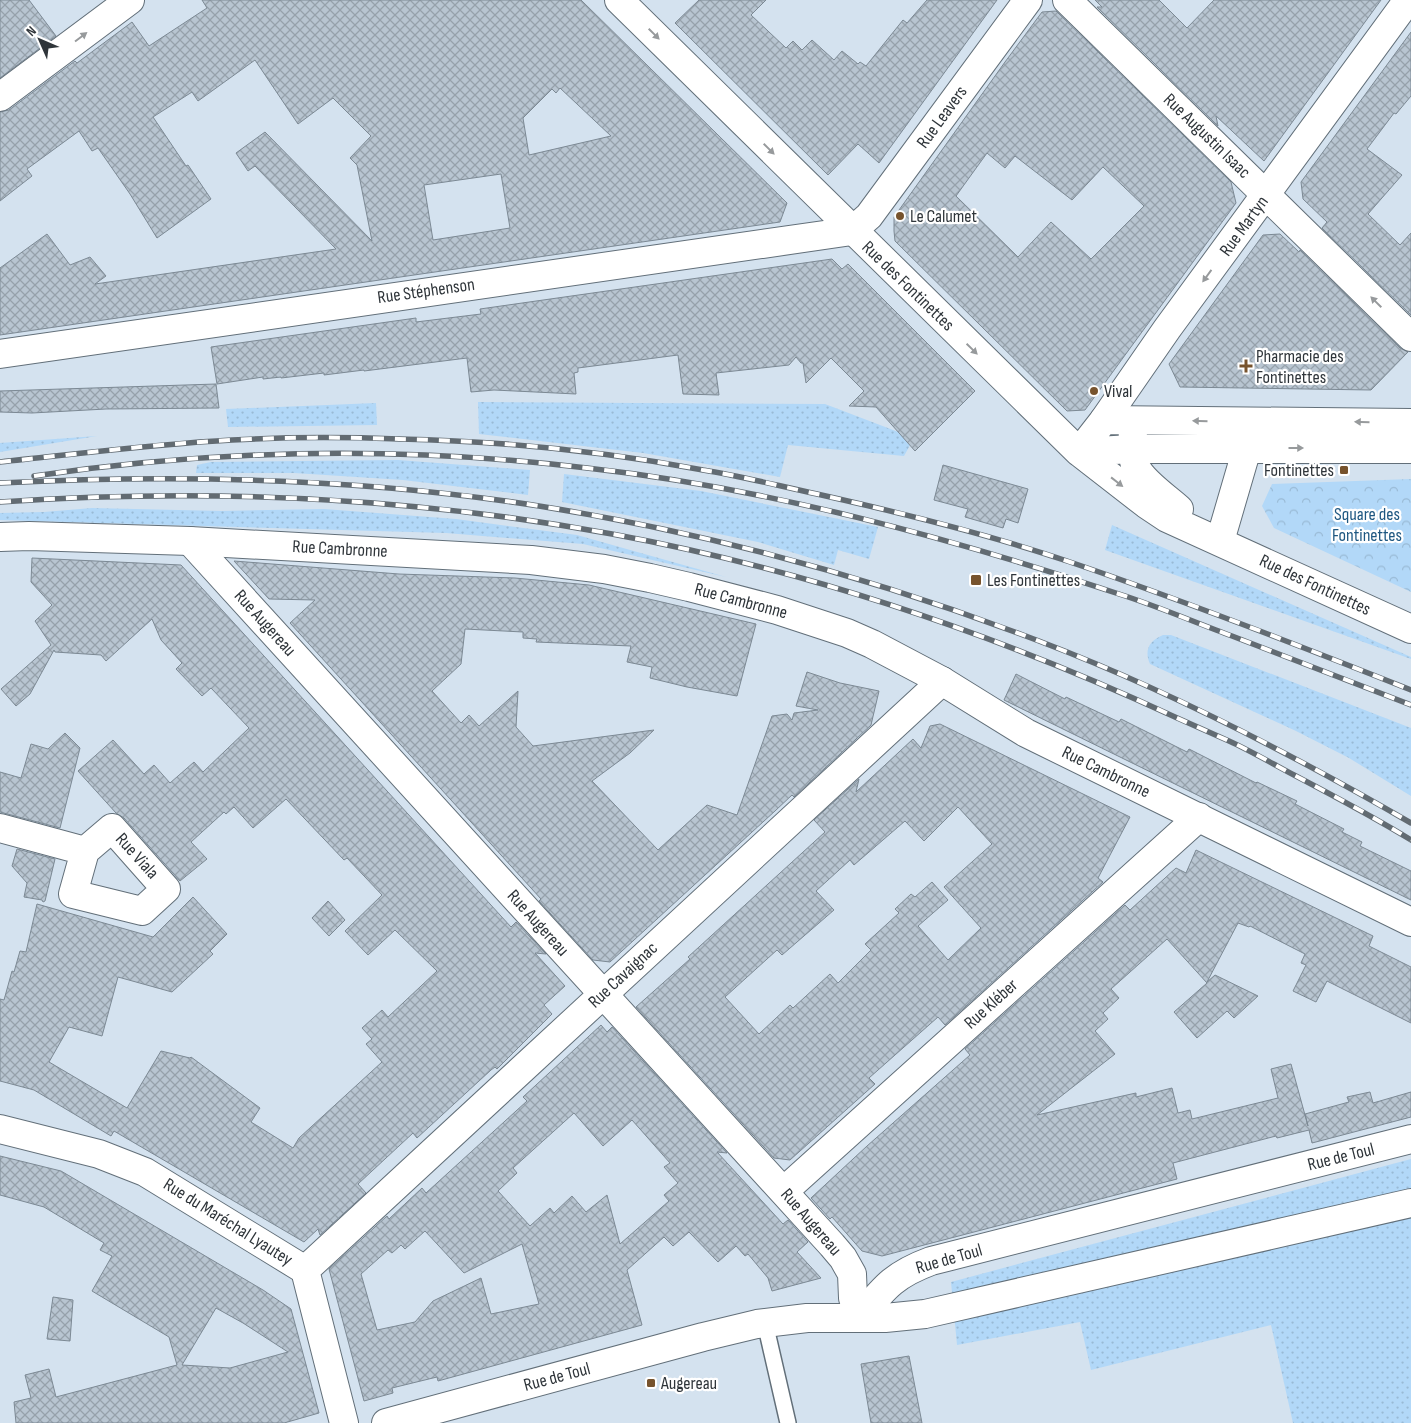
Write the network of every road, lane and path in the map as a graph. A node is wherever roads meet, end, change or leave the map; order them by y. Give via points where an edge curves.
1 (130, 0) edge
2 (619, 0) edge
3 (1028, 0) edge
4 (1067, 0) edge
5 (1408, 0) edge
6 (0, 97) edge
7 (1267, 194) junction
8 (852, 230) junction
9 (1411, 337) edge
10 (0, 354) edge
11 (1104, 420) junction
12 (1135, 420) junction
13 (1255, 421) junction
14 (1411, 423) edge
15 (1247, 448) junction
16 (1132, 449) junction
17 (1411, 449) edge
18 (1079, 452) junction
19 (0, 537) edge
20 (190, 541) junction
21 (1220, 541) junction
22 (1411, 629) edge
23 (942, 681) junction
24 (1199, 818) junction
25 (0, 828) edge
26 (85, 851) dead end
27 (1411, 922) edge
28 (603, 994) junction
29 (0, 1129) edge
30 (1411, 1139) edge
31 (784, 1191) junction
32 (1411, 1203) edge
33 (305, 1270) junction
34 (859, 1318) junction
35 (765, 1323) junction
36 (344, 1423) edge
37 (386, 1423) edge
38 (788, 1423) edge

6 -> 1 street
2 -> 8 street, Rue des Fontinettes
3 - 8 street, Rue Leavers via 869,216
4 - 7 street, Rue Augustin Isaac
5 - 7 street, Rue Martyn
9 -> 7 street, Rue Augustin Isaac
7 -> 11 street, Rue Martyn
8 - 10 street, Rue Stéphenson
8 -> 18 street, Rue des Fontinettes
11 - 12 street
11 - 18 street, Rue Martyn
13 -> 12 street
12 - 16 street, Rue des Fontinettes
14 -> 13 street
13 - 15 street
15 - 16 street
15 -> 17 street
15 - 21 street
16 - 18 street
16 - 21 street, Rue des Fontinettes via 1136,466 1144,477 1186,516
18 -> 21 street, Rue des Fontinettes via 1167,518
19 - 20 street, Rue Cambronne
20 - 23 street, Rue Cambronne via 531,560 604,569 689,587 815,622 872,644
20 - 28 street, Rue Augereau
21 - 22 street, Rue des Fontinettes
23 - 24 street, Rue Cambronne via 1026,733
23 - 28 street, Rue Cavaignac
24 - 27 street, Rue Cambronne
24 - 31 street, Rue Kléber
25 - 26 street
28 - 31 street, Rue Augereau
28 - 33 street, Rue Cavaignac
29 - 33 street, Rue du Maréchal Lyautey via 99,1154 146,1172
30 - 34 street, Rue de Toul via 930,1262 894,1279
31 - 34 street, Rue Augereau via 843,1258 852,1274 853,1298
32 - 34 street via 925,1314
33 - 36 street, Rue du Maréchal Lyautey
34 - 35 street, Rue de Toul via 807,1318
35 - 37 street, Rue de Toul
35 - 38 lane

